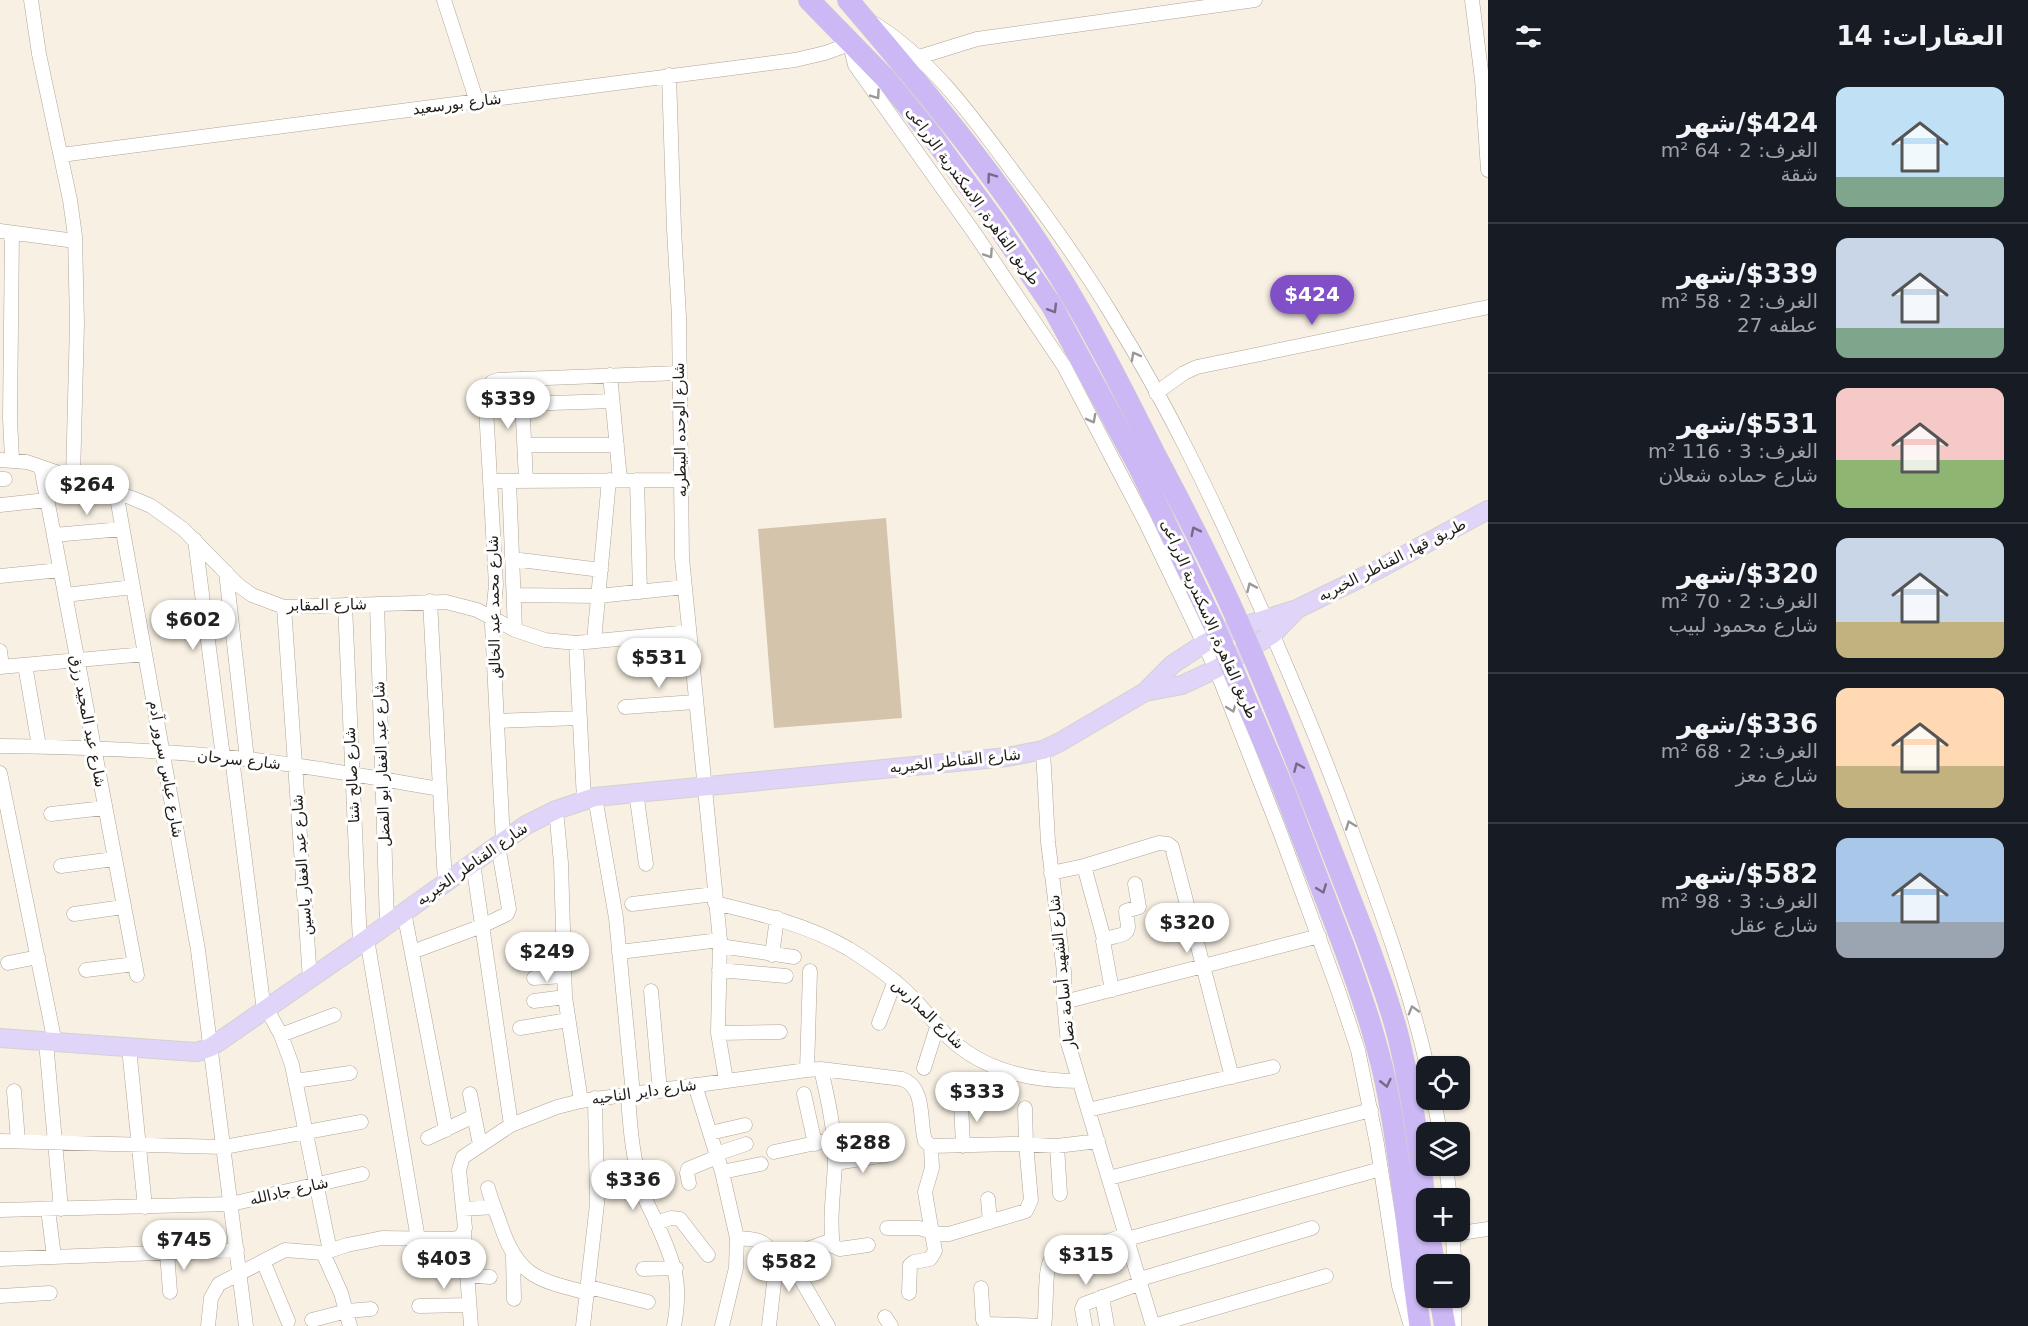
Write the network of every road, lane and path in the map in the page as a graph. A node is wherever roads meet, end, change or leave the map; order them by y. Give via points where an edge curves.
1 (31, 0) edge
2 (444, 0) edge
3 (810, 0) edge
4 (1255, 0) edge
5 (1472, 0) edge
6 (854, 7) edge
7 (850, 44) junction
8 (919, 57) junction
9 (669, 75) junction
10 (477, 102) junction
11 (61, 154) junction
12 (1488, 170) edge
13 (6, 232) edge
14 (75, 241) junction
15 (1488, 307) edge
16 (679, 373) junction
17 (610, 375) junction
18 (521, 379) junction
19 (1156, 393) junction
20 (612, 402) junction
21 (522, 404) junction
22 (0, 433) edge
23 (12, 442) junction
24 (525, 445) junction
25 (617, 445) junction
26 (6, 460) edge
27 (1150, 466) junction
28 (41, 467) junction
29 (73, 478) junction
30 (526, 480) junction
31 (614, 480) junction
32 (637, 480) junction
33 (681, 480) junction
34 (490, 481) junction
35 (509, 481) junction
36 (116, 492) junction
37 (48, 500) junction
38 (0, 505) edge
39 (1488, 510) edge
40 (122, 529) junction
41 (54, 535) junction
42 (195, 540) junction
43 (512, 559) junction
44 (60, 570) junction
45 (601, 570) junction
46 (226, 572) junction
47 (0, 576) edge
48 (133, 587) junction
49 (685, 587) junction
50 (640, 592) junction
51 (65, 595) junction
52 (514, 595) junction
53 (598, 596) junction
54 (430, 602) junction
55 (377, 604) junction
56 (345, 605) junction
57 (284, 607) junction
58 (1297, 609) joint
59 (492, 616) junction
60 (1269, 627) junction
61 (515, 630) junction
62 (689, 632) junction
63 (594, 641) junction
64 (576, 643) junction
65 (1204, 643) junction
66 (0, 651) edge
67 (146, 654) junction
68 (77, 660) junction
69 (25, 665) junction
70 (1, 667) edge
71 (1216, 669) junction
72 (1145, 692) junction
73 (695, 702) junction
74 (625, 708) dead end
75 (580, 718) junction
76 (497, 721) junction
77 (0, 746) edge
78 (39, 746) junction
79 (94, 748) junction
80 (1043, 750) junction
81 (164, 753) junction
82 (228, 758) junction
83 (247, 759) junction
84 (295, 765) junction
85 (0, 773) edge
86 (352, 774) junction
87 (382, 779) junction
88 (703, 785) junction
89 (440, 789) junction
90 (636, 792) junction
91 (590, 798) junction
92 (104, 808) junction
93 (556, 810) junction
94 (51, 814) dead end
95 (501, 843) junction
96 (114, 859) junction
97 (473, 863) junction
98 (646, 864) dead end
99 (61, 866) dead end
100 (1084, 866) junction
101 (1051, 873) junction
102 (444, 883) junction
103 (1135, 884) dead end
104 (715, 898) junction
105 (633, 904) dead end
106 (123, 907) junction
107 (404, 912) junction
108 (74, 914) dead end
109 (777, 918) junction
110 (387, 925) junction
111 (482, 926) junction
112 (1319, 936) junction
113 (1104, 939) junction
114 (364, 942) junction
115 (720, 943) junction
116 (412, 952) junction
117 (619, 952) junction
118 (772, 955) junction
119 (38, 957) junction
120 (794, 957) dead end
121 (8, 963) dead end
122 (1204, 966) junction
123 (86, 970) dead end
124 (719, 970) junction
125 (810, 971) dead end
126 (564, 976) junction
127 (786, 976) dead end
128 (534, 978) dead end
129 (310, 979) junction
130 (895, 981) junction
131 (1112, 990) junction
132 (651, 991) dead end
133 (565, 997) junction
134 (534, 1001) dead end
135 (1064, 1002) junction
136 (266, 1010) junction
137 (334, 1015) dead end
138 (568, 1020) junction
139 (879, 1023) dead end
140 (937, 1027) junction
141 (520, 1028) dead end
142 (780, 1032) dead end
143 (717, 1034) junction
144 (281, 1035) junction
145 (0, 1038) edge
146 (51, 1042) junction
147 (211, 1047) junction
148 (129, 1048) junction
149 (1423, 1056) edge
150 (1273, 1067) dead end
151 (924, 1068) dead end
152 (814, 1070) junction
153 (350, 1073) dead end
154 (1232, 1077) junction
155 (726, 1080) junction
156 (295, 1081) junction
157 (1079, 1081) junction
158 (695, 1085) junction
159 (14, 1091) dead end
160 (660, 1091) junction
161 (470, 1094) dead end
162 (630, 1094) junction
163 (804, 1094) dead end
164 (595, 1098) junction
165 (581, 1101) junction
166 (961, 1102) dead end
167 (1025, 1108) dead end
168 (1088, 1110) junction
169 (1371, 1110) junction
170 (474, 1116) junction
171 (361, 1122) dead end
172 (511, 1125) junction
173 (745, 1125) dead end
174 (446, 1130) junction
175 (306, 1133) junction
176 (710, 1133) junction
177 (428, 1138) dead end
178 (834, 1139) junction
179 (0, 1141) edge
180 (1098, 1141) junction
181 (18, 1142) junction
182 (55, 1143) junction
183 (746, 1144) dead end
184 (815, 1144) junction
185 (1026, 1144) junction
186 (480, 1145) junction
187 (139, 1146) junction
188 (931, 1146) junction
189 (963, 1146) junction
190 (1058, 1146) junction
191 (224, 1147) junction
192 (774, 1152) dead end
193 (716, 1155) junction
194 (886, 1155) dead end
195 (835, 1163) junction
196 (761, 1164) dead end
197 (1381, 1169) junction
198 (722, 1172) junction
199 (362, 1174) dead end
200 (1109, 1178) junction
201 (689, 1183) dead end
202 (316, 1185) junction
203 (488, 1188) dead end
204 (1423, 1188) edge
205 (1060, 1194) dead end
206 (988, 1199) dead end
207 (231, 1204) junction
208 (145, 1207) junction
209 (494, 1207) junction
210 (55, 1209) junction
211 (463, 1209) junction
212 (0, 1210) edge
213 (990, 1222) junction
214 (656, 1223) junction
215 (886, 1228) dead end
216 (1312, 1228) dead end
217 (1488, 1229) edge
218 (1470, 1231) edge
219 (464, 1232) junction
220 (932, 1233) junction
221 (1127, 1237) junction
222 (737, 1238) junction
223 (417, 1239) junction
224 (832, 1240) junction
225 (868, 1245) dead end
226 (237, 1250) junction
227 (167, 1252) junction
228 (327, 1252) junction
229 (708, 1255) dead end
230 (513, 1256) junction
231 (54, 1257) junction
232 (783, 1257) junction
233 (0, 1259) edge
234 (263, 1261) junction
235 (676, 1268) junction
236 (643, 1269) dead end
237 (240, 1272) junction
238 (467, 1275) junction
239 (1326, 1275) dead end
240 (490, 1276) dead end
241 (1140, 1281) junction
242 (981, 1288) dead end
243 (588, 1290) junction
244 (170, 1292) dead end
245 (50, 1293) dead end
246 (909, 1293) dead end
247 (0, 1296) edge
248 (1102, 1297) junction
249 (514, 1299) dead end
250 (648, 1302) dead end
251 (469, 1305) junction
252 (420, 1306) dead end
253 (1442, 1308) edge
254 (1454, 1308) edge
255 (371, 1309) dead end
256 (347, 1311) junction
257 (312, 1320) dead end
258 (288, 1321) dead end
259 (200, 1326) edge
260 (208, 1326) edge
261 (246, 1326) edge
262 (350, 1326) edge
263 (471, 1326) edge
264 (583, 1326) edge
265 (674, 1326) edge
266 (722, 1326) edge
267 (769, 1326) edge
268 (828, 1326) edge
269 (1044, 1326) edge
270 (1085, 1326) edge
271 (1107, 1326) edge
272 (1153, 1326) edge
273 (1411, 1326) edge
274 (1420, 1326) edge
275 (1445, 1326) edge
276 (1454, 1326) edge

1 - 11 street
2 - 10 street
3 - 7 highway, طريق القاهرة, الاسكندرية الزراعى
4 - 8 street via 977,39
5 - 12 street
6 - 8 street
27 -> 6 highway, طريق القاهرة, الاسكندرية الزراعى via 1108,362 1071,296 949,119
7 - 9 street, شارع بورسعيد via 795,60
7 -> 27 highway, طريق القاهرة, الاسكندرية الزراعى via 886,79 922,123 993,219 1052,306
7 -> 65 street via 855,65 1064,366
19 -> 8 street via 1114,317 1066,244 985,133
9 - 10 street, شارع بورسعيد
9 - 16 street, شارع الوحده البيطريه
10 - 11 street, شارع بورسعيد
11 - 14 street
13 - 14 street
13 - 23 street
14 - 29 street
15 - 19 street via 1197,367
16 - 17 street
16 - 33 street, شارع الوحده البيطريه
17 - 18 street
17 - 20 street
18 - 21 street
18 - 34 street, شارع محمد عبد الخالق via 498,380 488,386 484,398
60 -> 19 street via 1231,541
20 - 21 street
20 - 25 street
21 - 24 street
22 - 23 street
23 - 26 street
24 - 25 street
24 - 30 street
25 - 31 street
26 - 28 street, شارع المقابر
204 -> 27 highway, طريق القاهرة, الاسكندرية الزراعى, bridge via 1400,1042 1366,939 1236,617 1203,546
27 -> 274 highway, طريق القاهرة, الاسكندرية الزراعى, bridge via 1284,790 1362,997 1389,1098
28 - 29 street, شارع المقابر
28 - 37 street, شارع عبد المجيد رزق
29 - 36 street, شارع المقابر
30 - 31 street
30 - 35 street
31 - 32 street
31 - 45 street
32 - 33 street
32 - 50 street
33 - 49 street, شارع الوحده البيطريه
34 - 35 street
34 - 59 street, شارع محمد عبد الخالق via 496,585
35 - 43 street
36 - 40 street, شارع عباس سرور آدم
36 - 42 street, شارع المقابر via 151,506
37 - 38 street
37 - 41 street, شارع عبد المجيد رزق
39 - 58 main road, طريق قها, القناطر الخيريه
40 - 41 street
40 - 48 street, شارع عباس سرور آدم
41 - 44 street, شارع عبد المجيد رزق
42 - 46 street, شارع المقابر
42 - 82 street
43 - 45 street
43 - 52 street
44 - 47 street
44 - 51 street, شارع عبد المجيد رزق
45 - 53 street
46 - 57 street, شارع المقابر via 252,595
46 - 83 street
48 - 51 street
48 - 67 street, شارع عباس سرور آدم
49 - 50 street
49 - 62 street, شارع الوحده البيطريه
50 - 53 street
51 - 68 street, شارع عبد المجيد رزق
52 - 53 street
52 - 61 street
53 - 63 street
54 - 55 street, شارع المقابر
54 - 59 street, شارع المقابر via 462,604
54 - 89 street
55 - 56 street, شارع المقابر
55 - 87 street, شارع عبد الغفار ابو الفضل
56 - 57 street, شارع المقابر
56 - 86 street, شارع صالح شتا
57 - 84 street, شارع عبد الغفار ياسين
58 - 60 main road, شارع القناطر الخيريه
59 - 61 street, شارع المقابر
59 - 76 street, شارع محمد عبد الخالق
60 - 65 main road, شارع القناطر الخيريه via 1234,629
60 - 71 main road, شارع القناطر الخيريه
149 -> 60 street via 1404,980 1368,876 1325,759
61 - 64 street, شارع المقابر via 545,640
62 - 63 street, شارع المقابر
62 - 73 street, شارع الوحده البيطريه
63 - 64 street, شارع المقابر
64 - 75 street
65 - 71 street
65 - 72 main road, شارع القناطر الخيريه via 1173,664
66 - 70 street
67 - 68 street
67 - 81 street, شارع عباس سرور آدم
68 - 69 street
68 - 79 street, شارع عبد المجيد رزق
69 - 70 street
69 - 78 street
71 - 72 main road, شارع القناطر الخيريه via 1182,685
71 -> 112 street
72 - 80 main road, شارع القناطر الخيريه
73 - 74 street
73 - 88 street, شارع الوحده البيطريه
75 - 76 street
75 - 91 street
76 - 95 street, شارع محمد عبد الخالق
77 - 78 street, شارع سرحان
78 - 79 street, شارع سرحان
79 - 81 street, شارع سرحان
79 - 92 street, شارع عبد المجيد رزق
80 - 88 main road, شارع القناطر الخيريه via 1016,756
80 - 101 street, شارع الشهيد أسامة نصار
81 - 82 street, شارع سرحان
81 - 147 street, شارع عباس سرور آدم
82 - 83 street, شارع سرحان
82 - 136 street
83 - 84 street, شارع سرحان
84 - 86 street, شارع سرحان
84 - 129 street, شارع عبد الغفار ياسين
85 - 119 street
86 - 87 street, شارع سرحان
86 - 114 street, شارع صالح شتا
87 - 89 street, شارع سرحان
87 - 110 street, شارع عبد الغفار ابو الفضل
88 - 90 main road, شارع القناطر الخيريه
88 - 104 street, شارع الوحده البيطريه
89 - 102 street
90 - 91 main road, شارع القناطر الخيريه
90 - 98 street
91 - 93 main road, شارع القناطر الخيريه
91 - 117 street via 616,918
92 - 94 street
92 - 96 street, شارع عبد المجيد رزق
93 - 95 main road, شارع القناطر الخيريه
93 - 126 street
95 - 97 main road, شارع القناطر الخيريه
95 - 111 street, شارع محمد عبد الخالق via 509,909 505,916
96 - 99 street
96 - 106 street, شارع عبد المجيد رزق
97 - 102 main road, شارع القناطر الخيريه
97 - 111 street
100 - 101 street
100 - 113 street
100 - 122 street via 1168,844 1174,851
101 - 135 street, شارع الشهيد أسامة نصار via 1064,972
102 - 107 main road, شارع القناطر الخيريه
103 - 113 street via 1139,907 1126,911 1127,932
104 - 105 street
104 - 109 street, شارع المدارس
104 - 115 street, شارع الوحده البيطريه
106 - 108 street
106 - 123 street, شارع عبد المجيد رزق via 136,969
107 - 110 main road, شارع القناطر الخيريه
107 - 116 street
109 - 118 street
109 - 130 street, شارع المدارس via 849,949
110 - 114 main road, شارع القناطر الخيريه
111 - 116 street
111 - 172 street
112 - 122 street
112 - 169 street via 1358,1050
113 - 131 street
114 - 129 main road, شارع القناطر الخيريه
114 - 223 street, شارع صالح شتا
115 - 117 street
115 - 118 street
115 - 124 street, شارع الوحده البيطريه
116 - 174 street
117 - 162 street
118 - 120 street
119 - 121 street
119 - 146 street
122 - 131 street
122 - 154 street
124 - 127 street
124 - 143 street, شارع الوحده البيطريه
125 - 152 street
126 - 128 street
126 - 133 street
129 - 136 main road, شارع القناطر الخيريه
130 - 139 street
130 - 140 street, شارع المدارس
131 - 135 street
132 - 160 street
133 - 134 street
133 - 138 street
135 - 157 street, شارع الشهيد أسامة نصار via 1068,1042
136 - 144 street
136 - 147 main road, شارع القناطر الخيريه
137 - 144 street
138 - 141 street
138 - 165 street
140 - 151 street
140 - 157 street, شارع المدارس via 978,1059 1002,1070 1053,1081
142 - 143 street
143 - 155 street, شارع الوحده البيطريه
144 - 156 street
145 - 146 main road, شارع القناطر الخيريه
146 - 148 main road, شارع القناطر الخيريه
146 - 182 street
147 - 148 main road, شارع القناطر الخيريه via 196,1052
147 - 191 street, شارع عباس سرور آدم
148 - 187 street
150 - 154 street
152 - 155 street, شارع داير الناحيه
152 - 178 street via 831,1116
152 - 188 street, شارع داير الناحيه via 902,1079 913,1084 923,1137
153 - 156 street
154 - 168 street
155 - 158 street, شارع داير الناحيه
156 - 175 street
157 - 168 street, شارع الشهيد أسامة نصار
158 - 160 street, شارع داير الناحيه
158 - 176 street
159 - 181 street
160 - 162 street, شارع داير الناحيه
161 - 170 street
162 - 164 street, شارع داير الناحيه
162 - 214 street via 637,1173
163 - 184 street
164 - 165 street, شارع داير الناحيه
164 - 243 street via 597,1204
165 - 172 street, شارع داير الناحيه
166 - 189 street
167 - 185 street
168 - 180 street, شارع الشهيد أسامة نصار
169 - 197 street
169 - 200 street
170 - 174 street
170 - 186 street
171 - 175 street
172 - 186 street, شارع داير الناحيه
173 - 176 street
174 - 177 street
175 - 191 street
175 - 202 street
176 - 193 street
178 - 184 street
178 - 195 street
179 - 181 street
180 - 190 street
180 - 200 street, شارع الشهيد أسامة نصار
181 - 182 street
182 - 187 street
182 - 210 street
183 - 193 street
184 - 192 street
185 - 189 street
185 - 190 street
185 - 213 street via 1030,1204 1026,1211
186 - 211 street, شارع داير الناحيه via 464,1157 460,1166
187 - 191 street
187 - 208 street
188 - 189 street
188 - 220 street via 932,1168 925,1192
190 - 205 street
191 - 207 street, شارع عباس سرور آدم
193 - 198 street
193 - 201 street via 688,1168
194 - 195 street
195 - 224 street
196 - 198 street
197 - 221 street
197 - 273 street via 1399,1286
198 - 222 street
199 - 202 street, شارع جادالله
200 - 221 street, شارع الشهيد أسامة نصار
202 - 207 street, شارع جادالله
202 - 228 street
203 - 209 street
206 - 213 street
207 - 208 street, شارع جادالله
207 - 226 street, شارع عباس سرور آدم
208 - 210 street, شارع جادالله
209 - 211 street
209 - 230 street
210 - 212 street, شارع جادالله
210 - 231 street
211 - 219 street, شارع داير الناحيه
213 - 220 street via 949,1234
214 - 229 street via 680,1220
214 - 235 street
215 - 220 street via 919,1228
216 - 241 street
217 - 218 street
219 - 223 street via 457,1239
219 - 238 street, شارع داير الناحيه
220 - 246 street via 934,1254 910,1265
221 - 241 street, شارع الشهيد أسامة نصار
221 - 269 street via 1051,1260 1046,1267
222 - 232 street via 760,1241
222 - 266 street via 736,1268
223 - 228 street via 373,1240
224 - 225 street via 838,1249
224 - 232 street
226 - 227 street
226 - 237 street, شارع عباس سرور آدم
227 - 231 street
227 - 244 street
228 - 234 street via 285,1250
228 - 256 street
230 - 243 street via 539,1278
230 - 249 street
231 - 233 street
232 - 267 street
232 - 268 street
234 - 237 street
234 - 258 street
235 - 236 street
235 - 265 street
237 - 260 street via 214,1290
237 - 261 street, شارع عباس سرور آدم
238 - 240 street
238 - 251 street, شارع داير الناحيه
239 - 272 street
241 - 248 street
241 - 272 street, شارع الشهيد أسامة نصار
242 - 269 street via 983,1320 988,1324
243 - 250 street
243 - 264 street
245 - 247 street
248 - 270 street via 1083,1307
248 - 271 street
251 - 252 street
251 - 263 street, شارع داير الناحيه
253 - 275 highway
254 - 276 street
255 - 256 street
256 - 257 street
256 - 262 street
259 - 260 street

